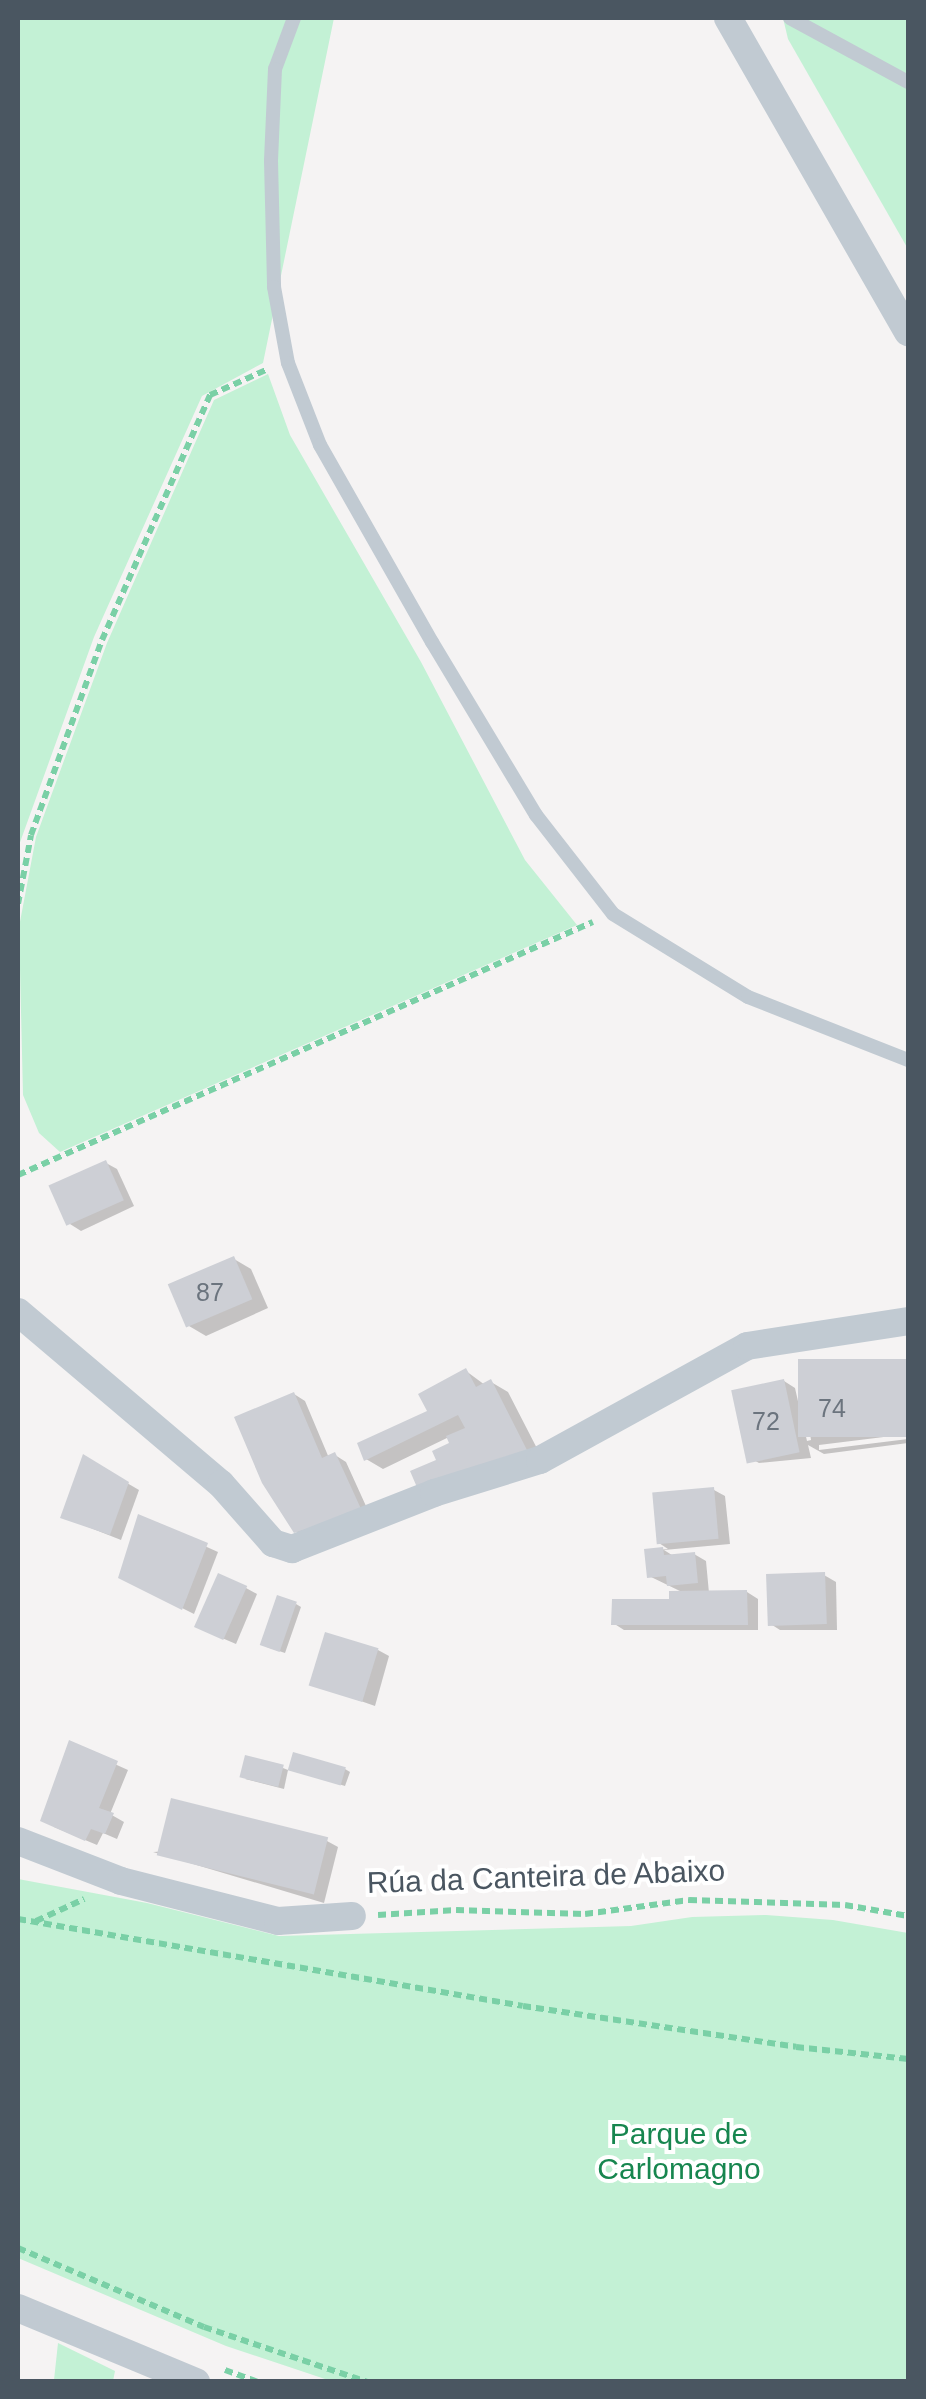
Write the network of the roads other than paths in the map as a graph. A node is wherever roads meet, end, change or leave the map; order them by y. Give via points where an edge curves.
1 (294, 18) edge
2 (728, 18) edge
3 (790, 18) edge
4 (908, 82) edge
5 (908, 332) edge
6 (908, 1060) edge
7 (18, 1312) edge
8 (908, 1320) edge
9 (18, 1841) edge
10 (352, 1916) road end
11 (18, 2308) edge
12 (196, 2382) edge

1 - 6 lane via 275,69 272,161 274,287 288,362 320,446 432,642 536,814 613,914 748,998
2 - 5 street
3 - 4 lane
7 - 8 street via 220,1484 273,1543 292,1549 434,1492 540,1460 747,1346
9 - 10 street, Rúa da Canteira de Abaixo via 122,1881 278,1921
11 - 12 street

